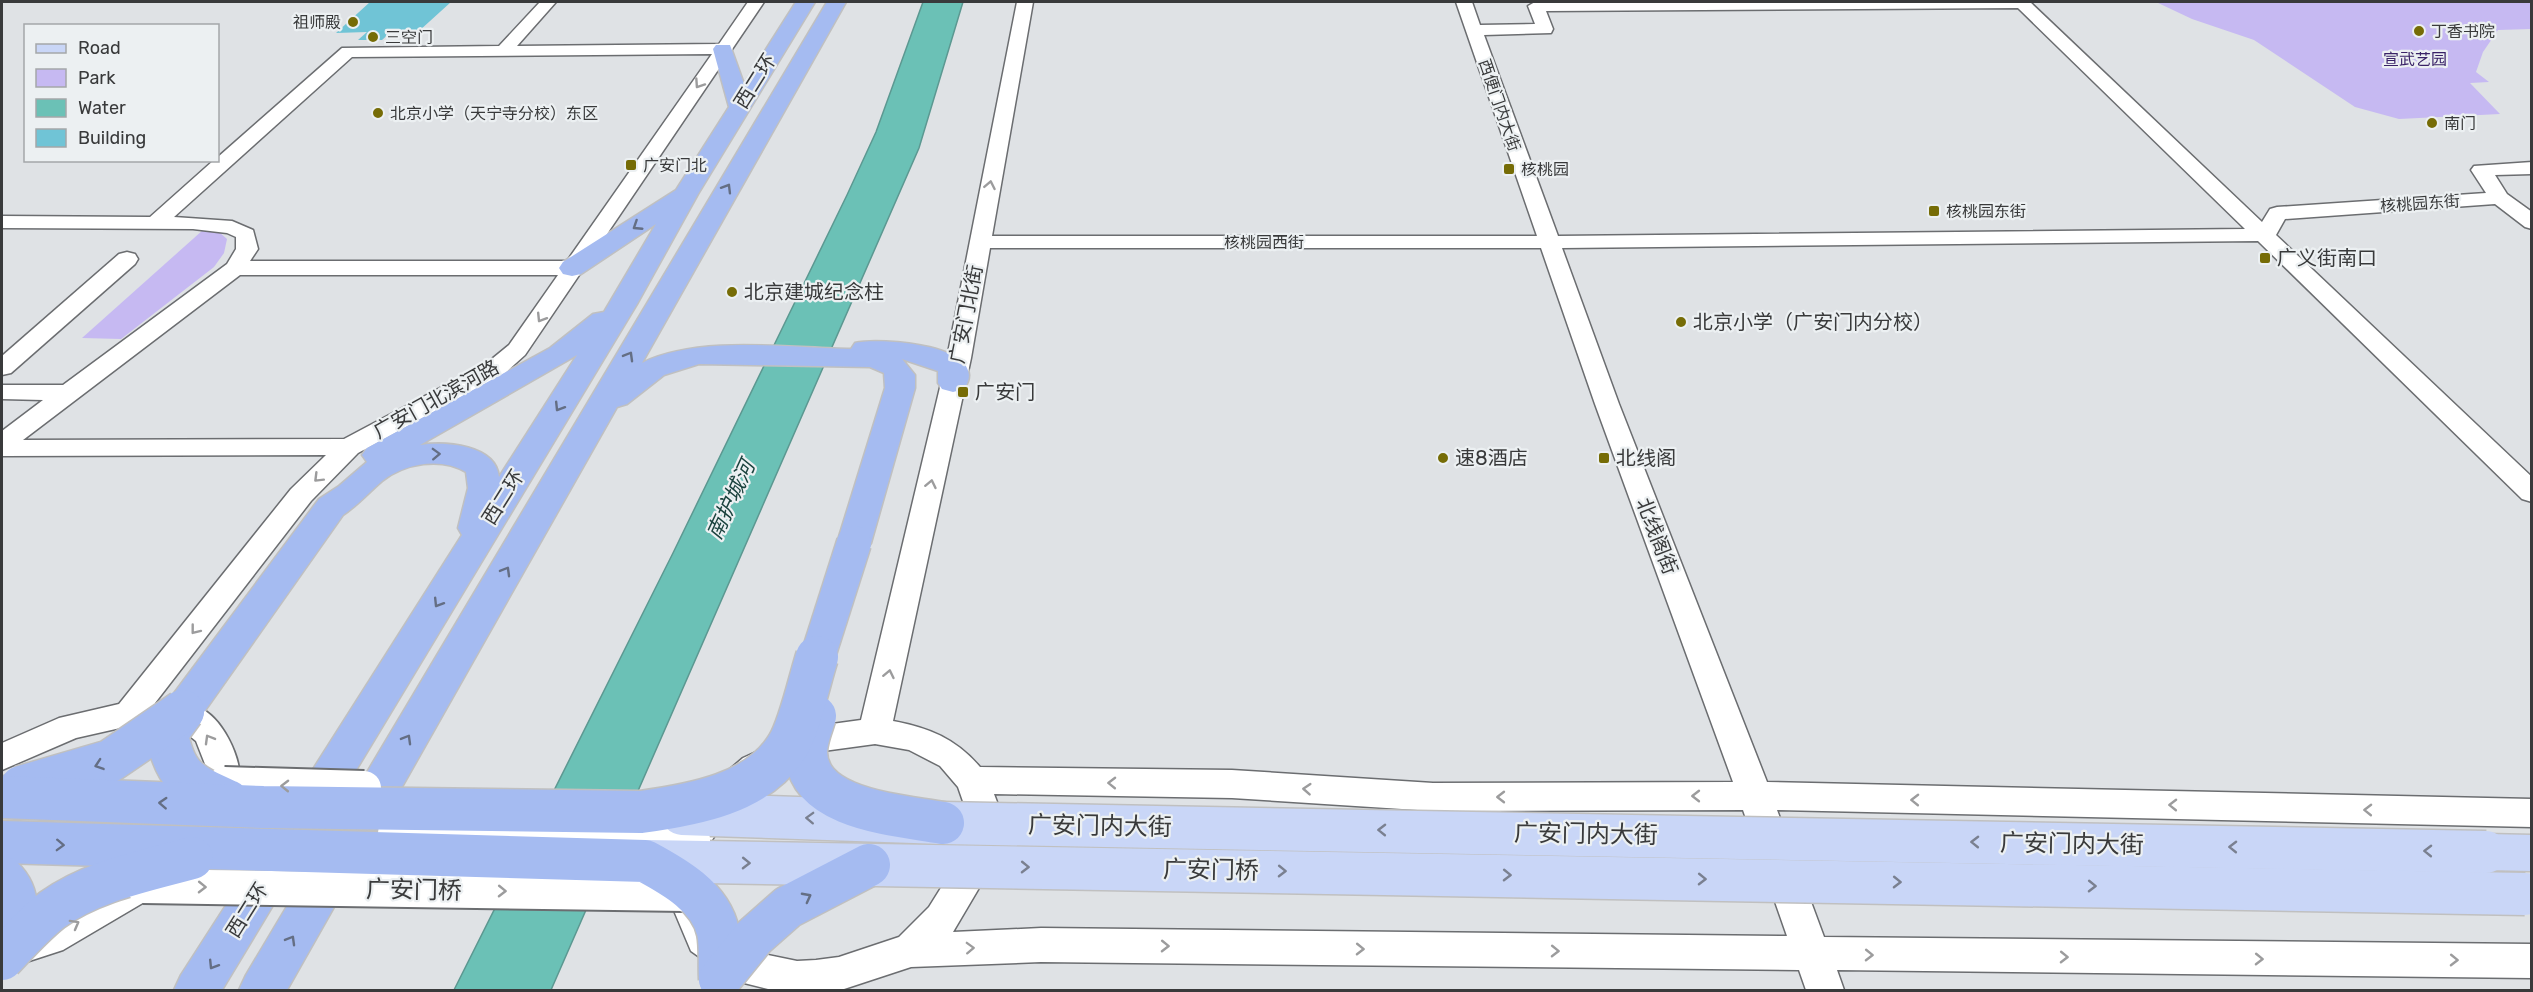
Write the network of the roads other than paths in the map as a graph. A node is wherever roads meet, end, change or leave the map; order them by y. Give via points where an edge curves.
1 (548, 2) edge
2 (756, 2) edge
3 (798, 2) edge
4 (805, 2) edge
5 (836, 2) edge
6 (845, 2) edge
7 (1025, 2) edge
8 (1464, 2) edge
9 (1807, 2) edge
10 (2022, 2) edge
11 (824, 25) junction
12 (789, 26) junction
13 (1473, 30) junction
14 (723, 49) junction
15 (504, 50) junction
16 (739, 106) junction
17 (2532, 168) edge
18 (686, 194) junction
19 (2500, 198) junction
20 (2, 222) edge
21 (155, 222) junction
22 (2532, 224) edge
23 (2266, 235) junction
24 (1548, 242) junction
25 (980, 243) junction
26 (127, 259) dead end
27 (235, 268) junction
28 (572, 268) junction
29 (679, 268) junction
30 (623, 304) junction
31 (739, 352) junction
32 (881, 352) junction
33 (2, 368) edge
34 (953, 383) junction
35 (2, 392) edge
36 (69, 393) junction
37 (2, 443) edge
38 (349, 447) junction
39 (2, 448) edge
40 (569, 462) junction
41 (2532, 493) edge
42 (331, 507) junction
43 (860, 542) junction
44 (469, 553) junction
45 (183, 711) junction
46 (129, 714) junction
47 (875, 731) junction
48 (4, 753) edge
49 (972, 780) junction
50 (2, 790) edge
51 (231, 795) junction
52 (722, 796) junction
53 (1755, 796) junction
54 (2, 797) edge
55 (641, 812) junction
56 (2532, 813) edge
57 (943, 823) junction
58 (206, 839) junction
59 (693, 840) junction
60 (2, 842) edge
61 (645, 861) junction
62 (868, 865) junction
63 (1448, 874) joint
64 (2, 877) edge
65 (2529, 880) edge
66 (143, 886) junction
67 (685, 894) junction
68 (911, 950) junction
69 (2, 953) edge
70 (1811, 954) junction
71 (2, 959) edge
72 (2532, 961) edge
73 (813, 984) edge
74 (718, 985) edge
75 (197, 990) edge
76 (262, 990) edge
77 (1825, 990) edge

1 - 15 street
2 - 14 street, 广安门北滨河路
3 - 12 highway
4 - 12 highway, 西二环
5 - 11 highway, 西二环
6 - 11 highway
25 -> 7 street, 广安门北街
8 - 13 street, 西便门内大街
9 - 10 street
9 - 13 street via 1536,6 1545,29
10 - 23 street
29 -> 11 highway, 西二环
12 - 16 highway, 西二环
13 - 24 street, 西便门内大街
14 - 15 street
14 - 16 highway
14 -> 28 street, 广安门北滨河路
15 - 21 street via 348,52
16 - 18 highway, 西二环
17 - 19 street via 2481,170
18 -> 28 highway
18 - 30 highway, 西二环
19 - 22 street
19 - 23 street, 核桃园东街 via 2277,213
20 - 21 street
21 - 27 street via 232,227 246,234 247,249
23 - 24 street
23 - 41 street
24 - 25 street, 核桃园西街
24 - 53 street, 北线阁街
25 - 34 street, 广安门北街
26 - 33 street
27 - 28 street
27 - 36 street
28 -> 38 street, 广安门北滨河路 via 532,332 496,368
29 - 31 highway via 666,311 666,327 692,345
40 -> 29 highway, 西二环
30 - 42 highway via 560,354 359,467 341,485
30 -> 44 highway, 西二环
31 - 32 highway
31 - 40 highway via 672,359 648,369 598,417
32 - 34 highway via 923,353 939,359 953,368
32 - 43 highway via 900,375 900,388
47 -> 34 street, 广安门北街
35 - 36 street
36 - 37 street
38 - 39 street
38 -> 46 street, 广安门北滨河路 via 301,495
76 -> 40 highway, 西二环
42 -> 44 highway via 373,472 407,458 431,453 470,458 482,467 484,488
42 - 45 highway
43 - 55 highway, bridge via 781,758 746,784 680,807
43 - 57 highway, bridge via 806,747 807,761 814,780 826,793
44 -> 75 highway, 西二环
45 -> 50 highway, bridge via 110,761 59,778
45 - 51 highway, bridge via 167,733 169,755 176,771 194,785
46 - 48 street via 70,727
51 -> 46 street via 209,734 189,717
47 - 49 street via 916,738 952,757
47 - 52 street via 810,740 755,767
53 -> 49 street, 广安门内大街 via 1433,797 1232,784
49 - 68 street via 983,810 981,854 942,918
52 -> 51 street, bridge
51 -> 54 highway, bridge
51 - 55 highway, bridge
51 - 58 street
52 - 59 street
56 -> 53 street, 广安门内大街
53 - 70 street, 北线阁街
57 -> 55 main road, 广安门内大街, bridge
65 -> 57 main road, 广安门内大街, bridge via 2486,852
58 - 59 street, 广安门桥, bridge
60 -> 58 highway, 广安门桥, bridge
58 - 61 highway, 广安门桥, bridge
58 - 66 street
58 - 71 highway, bridge via 60,905
59 - 67 street
61 -> 62 main road, 广安门桥, bridge
61 - 74 highway, bridge via 676,877 698,898 717,927
62 -> 63 main road, 广安门桥, bridge
74 -> 62 highway, bridge via 754,937 788,907
63 -> 65 main road, 广安门内大街, bridge
64 - 69 highway, bridge via 19,904 16,922
66 -> 67 street, 广安门桥, bridge
69 -> 66 street via 50,938
67 - 73 street via 704,939 745,968
68 -> 70 street via 1041,945
68 - 73 street
70 -> 72 street
70 - 77 street, 北线阁街

